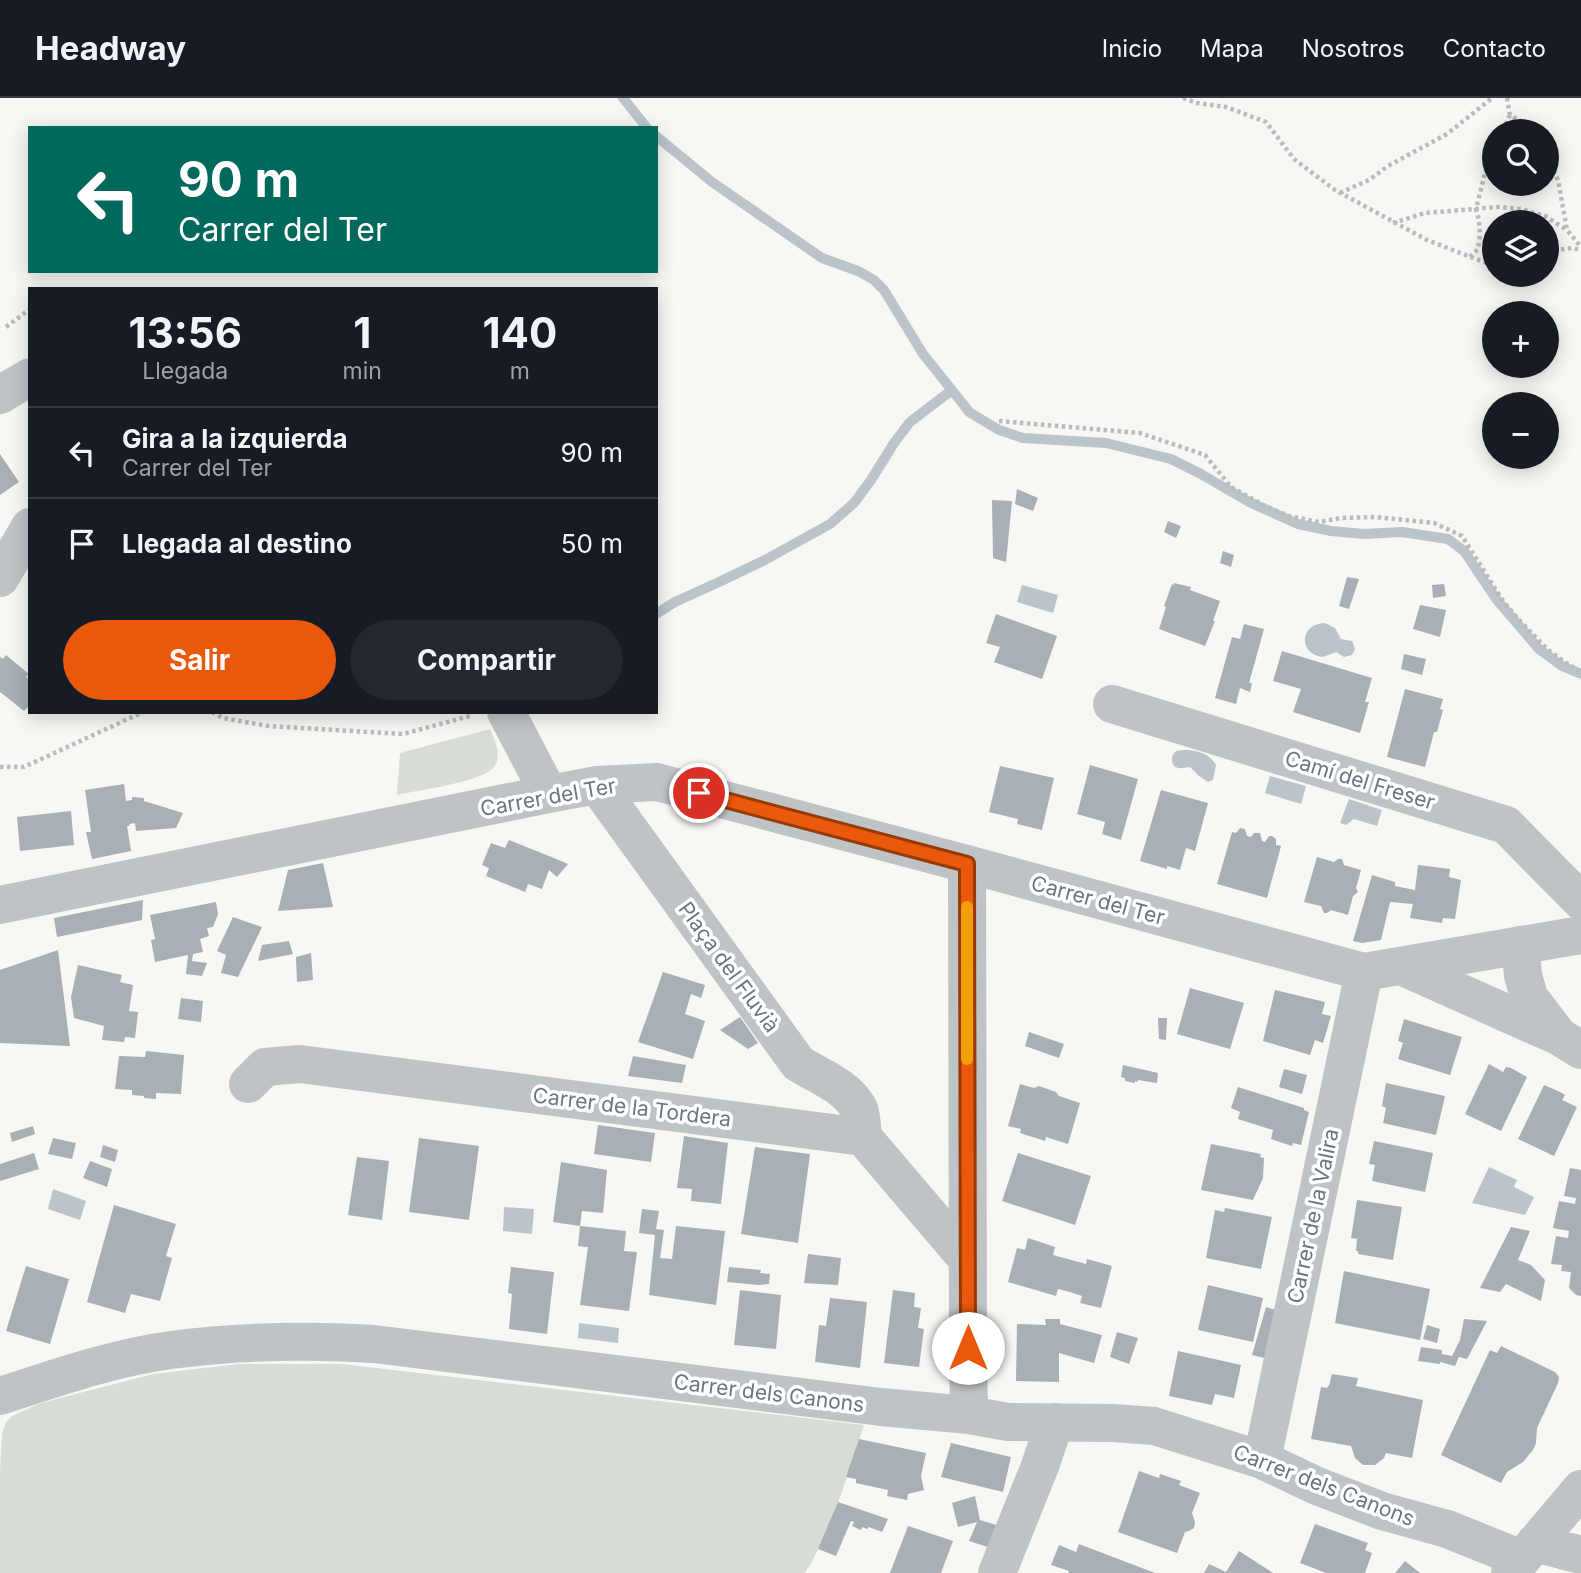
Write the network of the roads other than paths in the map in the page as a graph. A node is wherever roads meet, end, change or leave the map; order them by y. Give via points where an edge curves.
1 (28, 378) edge
2 (0, 395) edge
3 (28, 530) edge
4 (0, 578) edge
5 (1112, 704) dead end
6 (489, 714) edge
7 (597, 785) junction
8 (549, 794) junction
9 (967, 864) junction
10 (1581, 901) edge
11 (0, 905) edge
12 (1581, 935) edge
13 (1520, 946) junction
14 (1403, 967) junction
15 (1364, 972) junction
16 (1570, 1044) edge
17 (248, 1084) dead end
18 (863, 1137) junction
19 (967, 1259) junction
20 (0, 1396) edge
21 (970, 1415) junction
22 (1055, 1422) junction
23 (1262, 1460) junction
24 (1581, 1489) edge
25 (1581, 1555) edge
26 (1522, 1558) edge
27 (997, 1573) edge

1 - 2 street
3 - 4 street
5 - 10 street, Camí del Freser via 1506,825
6 - 8 street
7 - 8 street, Carrer del Ter
7 - 9 street, Carrer del Ter via 657,782
7 - 18 street, Plaça del Fluvià via 798,1063 847,1093 860,1111
8 - 11 street, Carrer del Ter
9 - 15 street, Carrer del Ter
9 - 19 street
12 - 13 street, Carrer del Ter
13 - 14 street, Carrer del Ter
13 - 16 street via 1528,997
14 - 15 street, Carrer del Ter
14 - 16 street
15 - 23 street, Carrer de la Valira
17 - 18 street, Carrer de la Tordera via 265,1067 300,1064
18 - 19 street
19 - 21 street
20 - 21 street, Carrer dels Canons via 92,1366 169,1350 245,1342 324,1341 374,1343
21 - 22 street, Carrer dels Canons via 1008,1422
22 - 23 street, Carrer dels Canons via 1154,1426
22 - 27 street
23 - 26 street, Carrer dels Canons via 1369,1506
24 - 26 street
25 - 26 street, Carrer dels Canons

